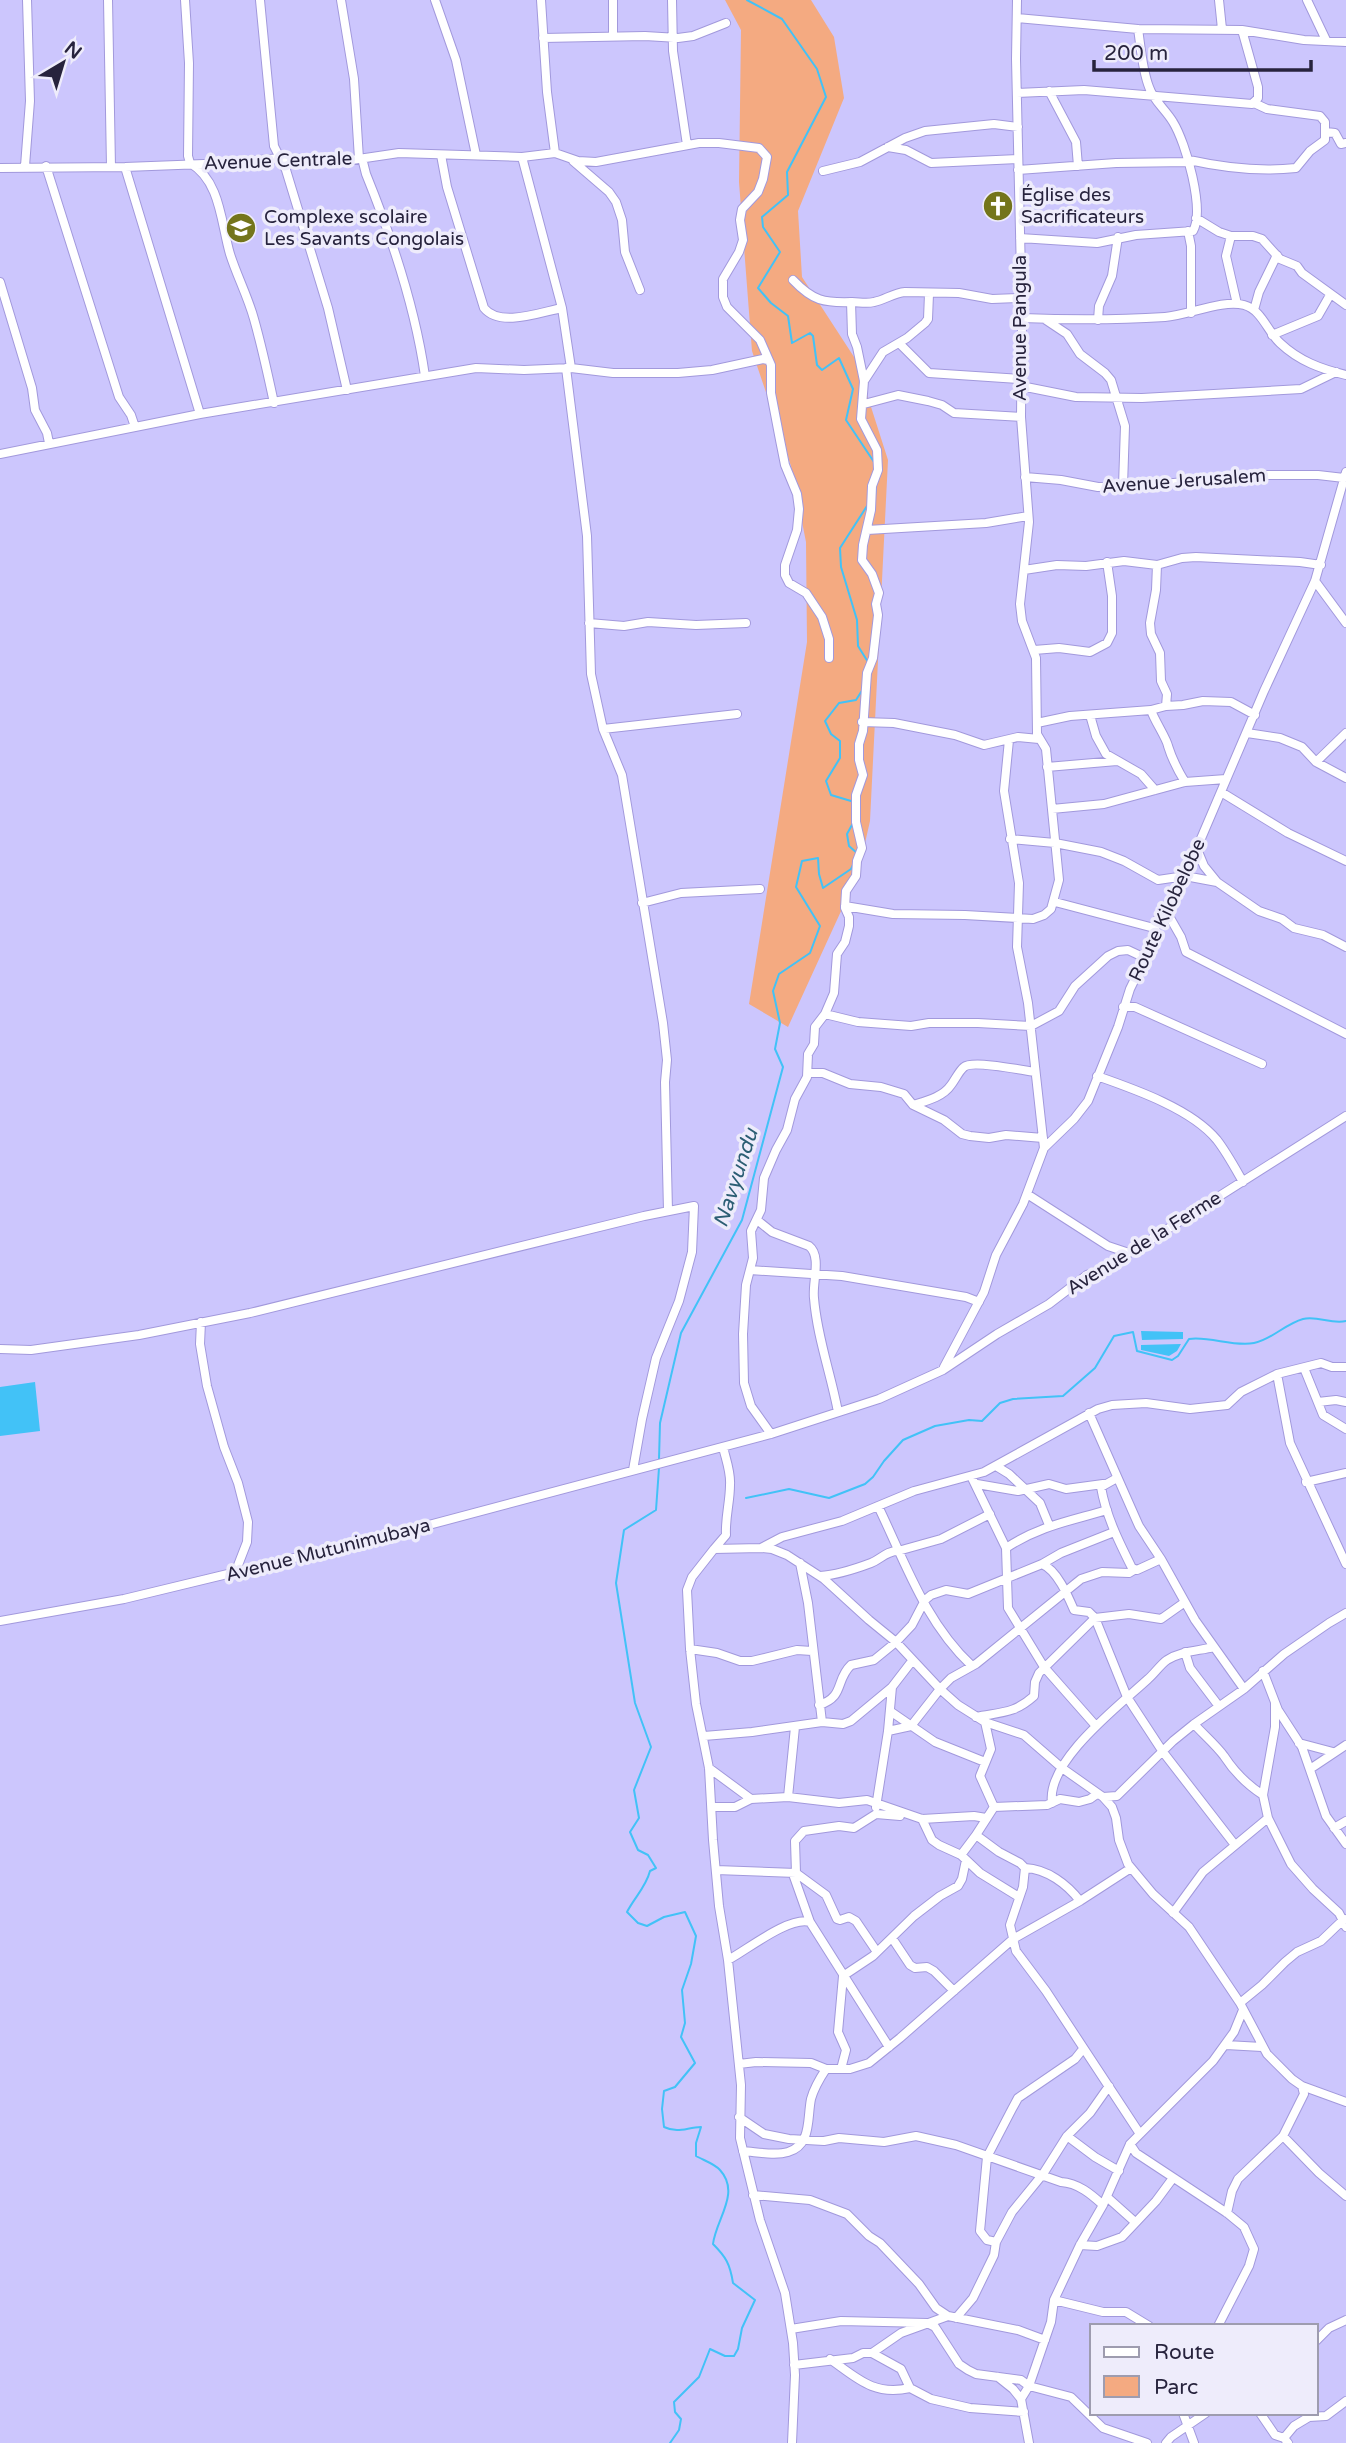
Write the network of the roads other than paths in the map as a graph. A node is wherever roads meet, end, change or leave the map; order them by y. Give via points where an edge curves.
1 (27, 0) edge
2 (108, 0) edge
3 (185, 0) edge
4 (260, 0) edge
5 (341, 0) edge
6 (435, 0) edge
7 (541, 0) edge
8 (613, 0) edge
9 (672, 0) edge
10 (1017, 0) edge
11 (1219, 0) edge
12 (1307, 0) edge
13 (1017, 18) junction
14 (726, 23) dead end
15 (1138, 29) junction
16 (1222, 29) junction
17 (1242, 30) junction
18 (613, 36) junction
19 (672, 36) junction
20 (544, 38) junction
21 (1326, 40) junction
22 (1346, 42) edge
23 (1049, 91) junction
24 (1017, 93) junction
25 (1152, 95) junction
26 (1254, 103) junction
27 (1018, 127) junction
28 (1326, 132) junction
29 (1346, 143) edge
30 (687, 145) junction
31 (888, 147) junction
32 (555, 153) junction
33 (476, 155) junction
34 (442, 156) junction
35 (522, 157) junction
36 (568, 157) junction
37 (280, 158) junction
38 (360, 159) junction
39 (1018, 159) junction
40 (1189, 161) junction
41 (190, 163) junction
42 (25, 166) junction
43 (46, 166) junction
44 (1078, 166) junction
45 (111, 167) junction
46 (125, 167) junction
47 (0, 168) edge
48 (1018, 170) junction
49 (823, 171) dead end
50 (1196, 218) junction
51 (1188, 232) junction
52 (1231, 236) junction
53 (1118, 237) junction
54 (1020, 238) junction
55 (1277, 255) junction
56 (793, 280) dead end
57 (0, 282) edge
58 (640, 290) dead end
59 (929, 294) junction
60 (1331, 295) junction
61 (1021, 298) junction
62 (851, 302) junction
63 (1237, 304) junction
64 (1346, 305) edge
65 (562, 309) junction
66 (1254, 310) junction
67 (1191, 313) junction
68 (1022, 318) junction
69 (1043, 319) junction
70 (1098, 320) junction
71 (1272, 335) junction
72 (899, 343) junction
73 (768, 360) junction
74 (568, 368) junction
75 (1336, 372) junction
76 (1346, 375) edge
77 (425, 376) junction
78 (864, 381) junction
79 (1021, 382) junction
80 (347, 390) junction
81 (1115, 397) junction
82 (274, 403) junction
83 (864, 404) junction
84 (200, 414) junction
85 (1021, 417) junction
86 (135, 427) junction
87 (49, 443) junction
88 (0, 454) edge
89 (1345, 475) edge
90 (1025, 477) junction
91 (1123, 486) junction
92 (1028, 516) junction
93 (867, 530) junction
94 (1107, 562) junction
95 (1157, 565) junction
96 (1321, 565) junction
97 (1024, 570) junction
98 (1315, 581) junction
99 (1346, 622) edge
100 (589, 623) junction
101 (746, 623) dead end
102 (1034, 650) junction
103 (829, 658) dead end
104 (1166, 706) junction
105 (1151, 710) junction
106 (737, 714) dead end
107 (1090, 715) junction
108 (1255, 715) junction
109 (862, 722) junction
110 (1037, 723) junction
111 (603, 729) junction
112 (1247, 733) junction
113 (1346, 733) edge
114 (1039, 739) junction
115 (1009, 740) junction
116 (1117, 761) junction
117 (1317, 762) junction
118 (1047, 768) junction
119 (1346, 778) edge
120 (1226, 779) junction
121 (1185, 782) junction
122 (1155, 790) junction
123 (1221, 792) junction
124 (1052, 809) junction
125 (1010, 839) junction
126 (1055, 843) junction
127 (1197, 849) junction
128 (1346, 861) edge
129 (1185, 876) junction
130 (1217, 882) junction
131 (760, 889) dead end
132 (1055, 902) junction
133 (642, 903) junction
134 (845, 905) junction
135 (1165, 909) junction
136 (1018, 918) junction
137 (1154, 928) junction
138 (1346, 947) edge
139 (1145, 958) junction
140 (1123, 1007) junction
141 (825, 1014) junction
142 (1031, 1026) junction
143 (1346, 1034) edge
144 (1262, 1064) dead end
145 (1035, 1072) junction
146 (808, 1073) junction
147 (1097, 1076) junction
148 (913, 1105) junction
149 (1346, 1116) edge
150 (1043, 1138) junction
151 (1044, 1148) junction
152 (1243, 1182) junction
153 (1027, 1194) junction
154 (668, 1210) junction
155 (757, 1220) junction
156 (1129, 1253) junction
157 (750, 1270) junction
158 (814, 1273) junction
159 (979, 1302) junction
160 (201, 1322) junction
161 (0, 1349) edge
162 (1346, 1367) edge
163 (1304, 1368) junction
164 (943, 1370) junction
165 (1277, 1374) junction
166 (1318, 1402) junction
167 (1346, 1402) edge
168 (838, 1412) junction
169 (1089, 1413) junction
170 (1346, 1429) edge
171 (771, 1434) junction
172 (723, 1447) junction
173 (996, 1466) junction
174 (633, 1470) junction
175 (1346, 1473) edge
176 (971, 1476) junction
177 (1117, 1478) junction
178 (1306, 1482) junction
179 (977, 1484) junction
180 (1103, 1484) junction
181 (1024, 1490) junction
182 (878, 1506) junction
183 (1107, 1510) junction
184 (990, 1514) junction
185 (1049, 1525) junction
186 (1114, 1532) junction
187 (726, 1535) junction
188 (740, 1547) junction
189 (761, 1548) junction
190 (1006, 1548) junction
191 (714, 1549) junction
192 (898, 1551) junction
193 (1161, 1559) junction
194 (800, 1563) junction
195 (1042, 1564) junction
196 (1346, 1564) edge
197 (1134, 1570) junction
198 (234, 1573) junction
199 (820, 1576) junction
200 (1008, 1577) junction
201 (1066, 1592) junction
202 (1185, 1602) junction
203 (923, 1604) junction
204 (1346, 1613) edge
205 (1095, 1618) junction
206 (0, 1621) edge
207 (1021, 1628) junction
208 (897, 1642) junction
209 (1214, 1647) junction
210 (690, 1649) junction
211 (813, 1651) junction
212 (1185, 1652) junction
213 (912, 1661) junction
214 (972, 1666) junction
215 (1045, 1667) junction
216 (1263, 1671) junction
217 (892, 1687) junction
218 (940, 1689) junction
219 (1244, 1689) junction
220 (1127, 1696) junction
221 (1275, 1703) junction
222 (820, 1705) junction
223 (1218, 1705) junction
224 (890, 1711) junction
225 (976, 1717) junction
226 (822, 1722) junction
227 (985, 1722) junction
228 (1194, 1724) junction
229 (911, 1726) junction
230 (1096, 1726) junction
231 (795, 1727) junction
232 (888, 1731) junction
233 (704, 1736) junction
234 (1299, 1743) junction
235 (1346, 1745) edge
236 (1163, 1752) junction
237 (1334, 1752) junction
238 (985, 1762) junction
239 (709, 1768) junction
240 (1062, 1768) junction
241 (1310, 1769) junction
242 (1124, 1791) junction
243 (1263, 1795) junction
244 (1100, 1796) junction
245 (788, 1797) junction
246 (751, 1799) junction
247 (877, 1802) junction
248 (1052, 1803) junction
249 (712, 1807) junction
250 (994, 1807) junction
251 (876, 1814) junction
252 (910, 1815) junction
253 (986, 1818) junction
254 (1116, 1818) junction
255 (1268, 1818) junction
256 (922, 1819) junction
257 (1346, 1821) edge
258 (1334, 1828) junction
259 (975, 1835) junction
260 (1346, 1844) edge
261 (1235, 1845) junction
262 (963, 1857) junction
263 (1026, 1868) junction
264 (1131, 1868) junction
265 (716, 1870) junction
266 (794, 1874) junction
267 (1019, 1897) junction
268 (1080, 1902) junction
269 (1173, 1913) junction
270 (1345, 1922) edge
271 (810, 1923) junction
272 (892, 1938) junction
273 (1013, 1939) junction
274 (877, 1952) junction
275 (728, 1960) junction
276 (843, 1976) junction
277 (954, 1991) junction
278 (1241, 2006) junction
279 (1226, 2045) junction
280 (889, 2047) junction
281 (1262, 2047) junction
282 (1083, 2049) junction
283 (739, 2064) junction
284 (841, 2068) junction
285 (826, 2069) junction
286 (1109, 2086) junction
287 (1302, 2086) junction
288 (1346, 2102) edge
289 (740, 2117) junction
290 (1140, 2134) junction
291 (1067, 2136) junction
292 (1283, 2136) junction
293 (803, 2140) junction
294 (1130, 2144) junction
295 (743, 2151) junction
296 (987, 2157) junction
297 (1119, 2171) junction
298 (1043, 2174) junction
299 (1173, 2179) junction
300 (753, 2195) junction
301 (1346, 2196) edge
302 (1105, 2201) junction
303 (1227, 2213) junction
304 (1135, 2222) junction
305 (996, 2242) junction
306 (1080, 2245) junction
307 (1054, 2300) junction
308 (952, 2317) junction
309 (1346, 2320) edge
310 (927, 2323) junction
311 (1146, 2324) edge
312 (1218, 2324) edge
313 (791, 2329) junction
314 (1318, 2339) edge
315 (1045, 2340) junction
316 (872, 2353) junction
317 (830, 2359) junction
318 (794, 2365) junction
319 (998, 2377) junction
320 (1029, 2386) junction
321 (910, 2388) junction
322 (1021, 2399) junction
323 (1346, 2401) edge
324 (1024, 2412) junction
325 (1183, 2415) edge
326 (1203, 2415) edge
327 (1261, 2415) edge
328 (1186, 2426) junction
329 (1286, 2440) edge
330 (792, 2443) edge
331 (1029, 2443) edge
332 (1147, 2443) edge
333 (1166, 2443) edge
334 (1194, 2443) edge

1 - 42 street via 30,101
2 - 45 street
3 - 41 street
4 - 37 street via 274,146
5 - 38 street via 351,54
6 - 33 street via 456,61
7 - 20 street
8 - 18 street
9 - 19 street
10 - 13 street, Avenue Pangula
11 - 16 street
12 - 21 street
13 - 15 street
13 - 24 street, Avenue Pangula
14 - 19 street via 693,36
15 - 16 street
15 - 25 street
16 - 17 street
17 - 21 street
17 - 26 street via 1258,87
18 - 19 street
18 - 20 street
19 - 30 street
20 - 32 street
21 - 22 street
23 - 24 street
23 - 25 street
23 - 44 street via 1076,142
24 - 27 street, Avenue Pangula
25 - 26 street
25 - 40 street via 1174,124
26 - 28 street via 1320,116
27 - 31 street via 994,124 925,131
27 - 39 street, Avenue Pangula
28 - 29 street
28 - 40 street via 1325,140 1296,168 1236,170
30 - 36 street via 587,163
30 - 73 street via 756,146 766,155 758,192 742,209 741,245 721,284 724,302 760,340
31 - 39 street via 931,163
31 - 49 street via 860,162
32 - 35 street, Avenue Centrale
32 - 36 street
33 - 34 street, Avenue Centrale
33 - 35 street, Avenue Centrale
34 - 38 street, Avenue Centrale via 399,153
34 - 65 street via 484,308 495,316 513,317
35 - 65 street
36 - 58 street via 615,202 625,252
37 - 38 street, Avenue Centrale
37 - 41 street, Avenue Centrale
37 - 80 street via 328,308
38 - 77 street via 405,283
39 - 48 street, Avenue Pangula
40 - 44 street
40 - 50 street
41 - 46 street, Avenue Centrale
41 - 82 street via 202,172 216,198 254,318
42 - 43 street, Avenue Centrale
42 - 47 street, Avenue Centrale
43 - 45 street, Avenue Centrale
43 - 86 street via 119,397
44 - 48 street
45 - 46 street, Avenue Centrale
46 - 84 street
48 - 54 street, Avenue Pangula
50 - 51 street via 1195,228
50 - 52 street
51 - 53 street
51 - 67 street
52 - 55 street via 1258,236
52 - 63 street via 1226,256
53 - 54 street via 1097,243
53 - 70 street
54 - 61 street, Avenue Pangula
55 - 60 street
55 - 66 street
56 - 62 street via 821,301
57 - 87 street via 35,410
59 - 61 street
59 - 62 street via 896,293 870,303
59 - 72 street via 928,319
60 - 64 street
60 - 71 street via 1318,316
61 - 68 street, Avenue Pangula
62 - 78 street via 852,334
63 - 66 street
63 - 67 street
65 - 74 street
66 - 71 street
67 - 70 street
68 - 69 street
68 - 79 street, Avenue Pangula
69 - 70 street
69 - 81 street via 1067,334 1080,354 1105,373
71 - 75 street via 1298,358
72 - 78 street via 883,352
72 - 79 street via 929,373
73 - 74 street via 696,372 613,373
73 - 103 street via 785,465 799,509 785,575 806,593 822,617
74 - 77 street via 486,367
74 - 100 street via 587,536
75 - 76 street
75 - 81 street via 1287,391
77 - 80 street
78 - 83 street
79 - 81 street via 1076,397
79 - 85 street, Avenue Pangula
80 - 82 street
81 - 91 street via 1125,426
82 - 84 street
83 - 85 street via 898,396 942,405 954,413
83 - 93 street via 861,419 877,450 878,470
84 - 86 street
85 - 90 street, Avenue Pangula
86 - 87 street
87 - 88 street
89 - 91 street, Avenue Jerusalem via 1263,475
89 - 96 street, Route Kilobelobe
90 - 91 street, Avenue Jerusalem
90 - 92 street, Avenue Pangula
92 - 93 street
92 - 97 street, Avenue Pangula
93 - 109 street via 863,560 879,593
94 - 95 street
94 - 97 street
94 - 102 street via 1112,596 1112,633 1107,643 1090,652
95 - 96 street via 1195,557
95 - 104 street via 1150,623 1160,653
96 - 98 street, Route Kilobelobe
97 - 102 street, Avenue Pangula via 1020,613
98 - 99 street
98 - 108 street, Route Kilobelobe
100 - 101 street
100 - 111 street via 591,674
102 - 110 street
104 - 105 street
104 - 108 street via 1228,701
105 - 107 street
105 - 121 street
106 - 111 street
107 - 110 street
107 - 116 street via 1100,745
108 - 112 street, Route Kilobelobe
109 - 115 street via 956,735 980,745
109 - 134 street via 859,760 863,775 855,801 862,848
110 - 114 street
111 - 133 street via 622,775
112 - 117 street via 1280,738 1301,747
112 - 120 street, Route Kilobelobe
113 - 117 street
114 - 115 street
114 - 118 street via 1046,749
115 - 125 street via 1004,791
116 - 118 street
116 - 122 street via 1141,774
117 - 119 street
118 - 124 street
120 - 121 street
120 - 123 street, Route Kilobelobe
121 - 122 street
122 - 124 street via 1095,806
123 - 127 street, Route Kilobelobe
123 - 128 street via 1288,833
124 - 126 street
125 - 126 street
125 - 136 street via 1018,873
126 - 129 street via 1101,852 1158,880
126 - 132 street via 1059,880
127 - 129 street, Route Kilobelobe
127 - 130 street
129 - 130 street
129 - 135 street, Route Kilobelobe
130 - 138 street via 1259,911
131 - 133 street via 681,893
132 - 136 street via 1044,915
132 - 137 street
133 - 154 street via 667,1060
134 - 136 street via 893,915
134 - 141 street via 849,926 837,954 836,986
135 - 137 street, Route Kilobelobe
135 - 143 street via 1186,952
136 - 142 street via 1017,947
137 - 139 street, Route Kilobelobe
139 - 140 street, Route Kilobelobe
139 - 142 street via 1118,951 1075,986 1059,1011
140 - 144 street via 1135,1007
140 - 147 street, Route Kilobelobe
141 - 142 street via 911,1026
141 - 146 street via 815,1027
142 - 145 street
145 - 148 street via 969,1065 948,1089
145 - 150 street
146 - 148 street via 892,1090 904,1094
146 - 155 street via 794,1099 788,1130 764,1178
147 - 151 street, Route Kilobelobe via 1082,1111
147 - 152 street via 1169,1104 1203,1127
148 - 150 street via 962,1134
149 - 152 street, Avenue de la Ferme
150 - 151 street
151 - 153 street, Route Kilobelobe
152 - 156 street, Avenue de la Ferme
153 - 156 street via 1108,1246
153 - 159 street, Route Kilobelobe via 996,1255
154 - 160 street
154 - 174 street via 694,1206 692,1252 656,1358
155 - 157 street via 751,1231
155 - 158 street via 772,1232 814,1250
156 - 164 street, Avenue de la Ferme via 1087,1275
157 - 158 street
157 - 171 street via 743,1334 744,1383 751,1406
158 - 159 street
158 - 168 street via 813,1298
159 - 164 street, Route Kilobelobe
160 - 161 street via 31,1350
160 - 198 street via 207,1385 248,1522 247,1542
162 - 163 street via 1321,1363
163 - 165 street
163 - 166 street
164 - 168 street, Avenue de la Ferme
165 - 169 street via 1241,1392 1227,1405 1190,1409 1146,1403 1112,1405
165 - 178 street via 1290,1443
166 - 167 street
166 - 170 street via 1323,1415
168 - 171 street, Avenue de la Ferme
169 - 173 street
169 - 177 street
171 - 172 street, Avenue Mutunimubaya
172 - 174 street, Avenue Mutunimubaya
172 - 187 street via 730,1483
173 - 176 street
173 - 181 street
174 - 198 street, Avenue Mutunimubaya
175 - 178 street
176 - 179 street
176 - 182 street
177 - 180 street
177 - 193 street via 1139,1526
178 - 196 street
179 - 181 street
179 - 184 street
180 - 181 street via 1066,1489 1049,1484
180 - 183 street
181 - 185 street via 1040,1503
182 - 189 street
182 - 192 street
183 - 185 street
183 - 186 street
184 - 190 street
184 - 192 street via 941,1539
185 - 190 street
186 - 195 street
186 - 197 street
187 - 188 street
187 - 191 street
188 - 189 street
188 - 191 street
189 - 194 street
190 - 200 street
191 - 210 street via 687,1590
192 - 199 street
192 - 203 street
193 - 197 street
193 - 202 street
194 - 199 street
194 - 211 street
195 - 200 street
195 - 201 street
197 - 201 street via 1091,1575
198 - 206 street, Avenue Mutunimubaya
199 - 208 street
200 - 203 street via 968,1594 946,1590 930,1595
200 - 207 street via 1008,1608
201 - 205 street via 1074,1610
201 - 207 street
202 - 205 street via 1161,1619 1129,1614
202 - 209 street
203 - 208 street
203 - 214 street
204 - 216 street
205 - 215 street
205 - 220 street
207 - 214 street
207 - 215 street
208 - 213 street
208 - 222 street via 874,1660 850,1665 831,1701
209 - 212 street
209 - 219 street
210 - 211 street via 740,1661
210 - 233 street
211 - 222 street
212 - 220 street via 1166,1661
212 - 223 street via 1190,1668
213 - 217 street
213 - 218 street
214 - 218 street
215 - 225 street via 1036,1678 1034,1696 1019,1709
215 - 230 street
216 - 219 street
216 - 221 street
217 - 224 street
217 - 226 street via 851,1721
218 - 225 street
218 - 229 street
219 - 223 street
220 - 230 street
220 - 236 street
221 - 234 street
221 - 243 street
222 - 226 street
223 - 228 street
224 - 229 street
224 - 232 street
225 - 227 street
226 - 231 street
227 - 238 street via 991,1749
227 - 240 street via 1024,1735
228 - 236 street
228 - 243 street via 1228,1765
229 - 232 street
229 - 238 street
230 - 240 street
231 - 233 street
231 - 245 street
232 - 247 street
233 - 239 street
234 - 237 street
234 - 241 street
235 - 237 street
236 - 242 street
236 - 261 street
237 - 241 street
238 - 250 street via 980,1776
239 - 246 street
239 - 249 street
240 - 244 street
240 - 248 street via 1052,1789
241 - 258 street
242 - 244 street
242 - 254 street
243 - 255 street
244 - 248 street
244 - 254 street
245 - 246 street
245 - 247 street via 830,1803
246 - 249 street via 735,1807
247 - 251 street
247 - 252 street
248 - 250 street
249 - 265 street
250 - 253 street
251 - 252 street
251 - 266 street via 854,1828 804,1831 795,1841
252 - 256 street
253 - 256 street
253 - 259 street
254 - 264 street
255 - 261 street
255 - 270 street via 1291,1864
256 - 262 street via 932,1840
257 - 258 street
258 - 260 street
259 - 262 street
259 - 263 street
261 - 269 street via 1203,1872
262 - 267 street
262 - 272 street via 958,1886 914,1916
263 - 267 street
263 - 268 street via 1059,1880
264 - 268 street
264 - 269 street
265 - 266 street
265 - 275 street
266 - 271 street
266 - 274 street via 826,1895 837,1919 849,1917 856,1922
267 - 273 street via 1010,1925
268 - 273 street
269 - 278 street via 1189,1927
270 - 278 street via 1297,1952
271 - 275 street via 799,1921 785,1927
271 - 276 street
272 - 274 street
272 - 277 street via 909,1965 934,1971
273 - 277 street
273 - 282 street via 1016,1951
274 - 276 street
275 - 283 street
276 - 280 street
276 - 284 street via 838,2032 846,2050
277 - 280 street
278 - 279 street
278 - 281 street
279 - 281 street
279 - 290 street
280 - 284 street via 869,2063
281 - 287 street
282 - 286 street
282 - 296 street via 1018,2098
283 - 285 street via 811,2063
283 - 289 street
284 - 285 street
285 - 293 street via 814,2091 808,2134
286 - 290 street
286 - 291 street
287 - 288 street
287 - 292 street via 1304,2094
289 - 293 street via 764,2134
289 - 295 street
290 - 294 street
291 - 297 street
291 - 298 street
292 - 301 street
292 - 303 street via 1238,2179
293 - 295 street via 785,2153
293 - 296 street via 884,2142 916,2136 956,2144
294 - 297 street
294 - 299 street
295 - 300 street
296 - 298 street
296 - 305 street via 980,2231
297 - 302 street
298 - 302 street
298 - 305 street via 1012,2212
299 - 303 street
299 - 304 street
300 - 308 street via 810,2200 847,2214 919,2284 936,2308
300 - 313 street via 785,2293
302 - 304 street
302 - 306 street
303 - 312 street via 1244,2227 1254,2249
304 - 306 street via 1122,2237 1097,2246
305 - 308 street via 973,2298
306 - 307 street
307 - 311 street via 1103,2312 1126,2312
307 - 315 street
308 - 310 street
308 - 315 street
309 - 314 street
310 - 313 street via 841,2321
310 - 316 street via 901,2333
310 - 319 street via 943,2336 959,2364 976,2374
313 - 318 street
315 - 320 street
316 - 317 street
316 - 321 street via 901,2369
317 - 318 street
317 - 321 street via 863,2384 893,2392
318 - 330 street
319 - 320 street via 1021,2380
319 - 322 street
320 - 322 street
320 - 332 street via 1070,2397 1103,2428
321 - 324 street via 931,2399 970,2408
322 - 324 street
323 - 329 street via 1326,2416 1309,2417 1294,2426
324 - 331 street
325 - 328 street
326 - 328 street
327 - 329 street via 1275,2435
328 - 333 street
328 - 334 street

